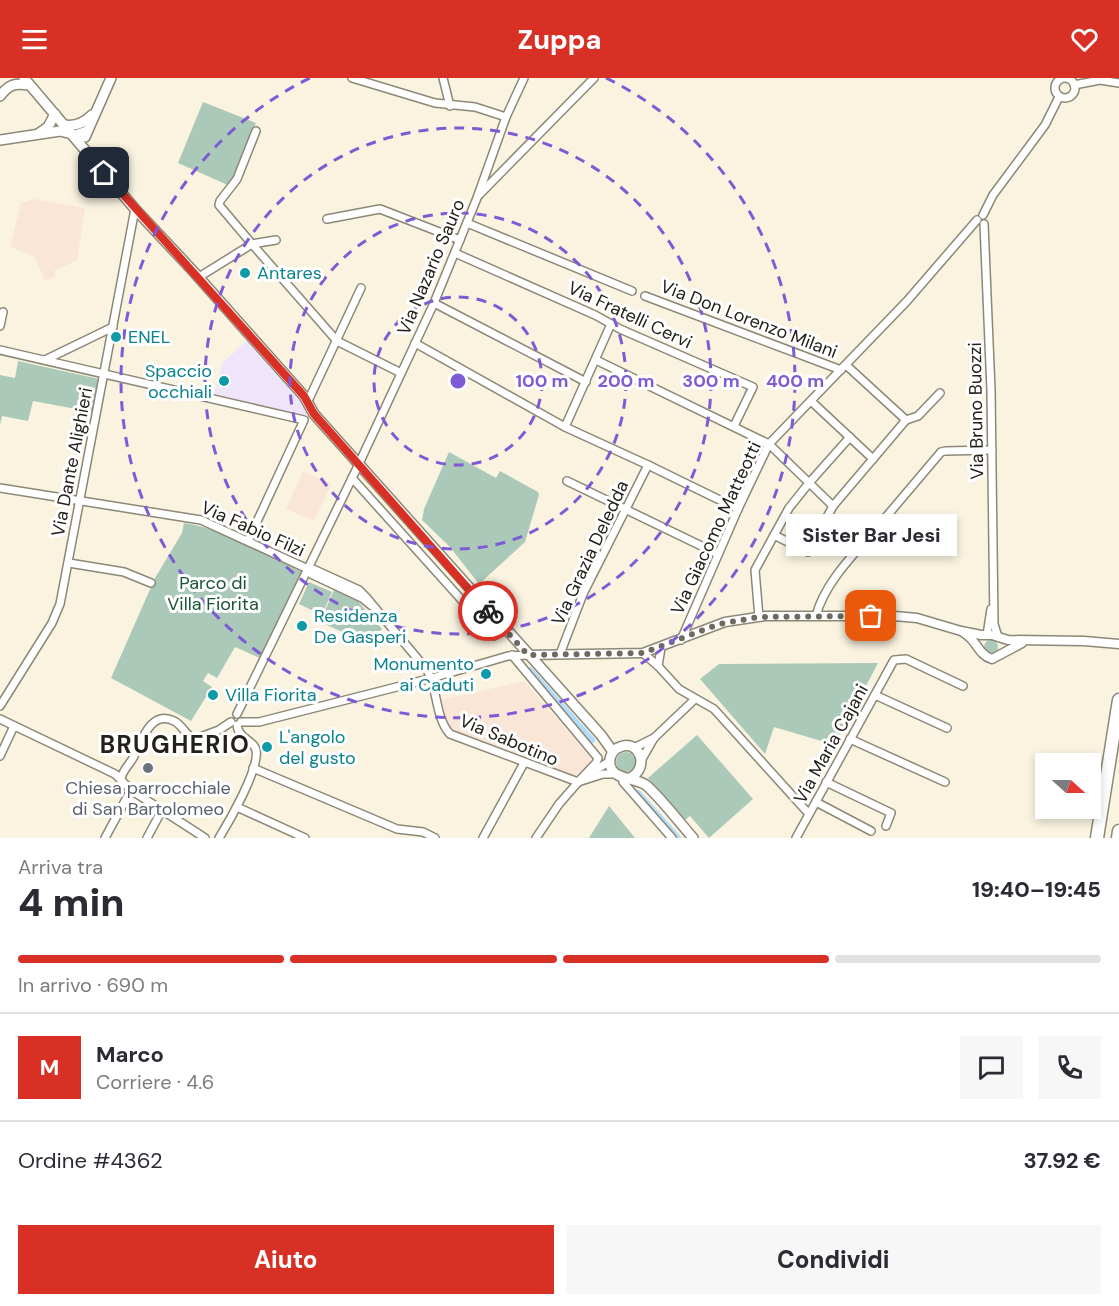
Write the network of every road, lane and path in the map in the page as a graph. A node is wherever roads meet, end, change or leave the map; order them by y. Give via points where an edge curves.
1 (4, 78) edge
2 (111, 78) edge
3 (352, 78) edge
4 (443, 78) edge
5 (524, 78) edge
6 (594, 78) edge
7 (1060, 79) edge
8 (1111, 79) edge
9 (27, 81) edge
10 (1119, 83) edge
11 (1074, 85) junction
12 (0, 94) edge
13 (1059, 97) junction
14 (450, 106) junction
15 (97, 109) junction
16 (55, 114) junction
17 (506, 117) junction
18 (64, 124) junction
19 (79, 124) junction
20 (87, 131) junction
21 (256, 131) dead end
22 (0, 134) edge
23 (72, 134) junction
24 (36, 136) junction
25 (12, 139) junction
26 (0, 140) edge
27 (83, 148) junction
28 (477, 198) junction
29 (135, 209) junction
30 (980, 217) junction
31 (327, 219) dead end
32 (466, 223) junction
33 (276, 240) dead end
34 (460, 240) junction
35 (252, 244) junction
36 (455, 253) junction
37 (199, 277) junction
38 (361, 288) dead end
39 (632, 291) dead end
40 (645, 296) dead end
41 (434, 303) junction
42 (3, 312) dead end
43 (611, 324) junction
44 (0, 326) edge
45 (113, 327) junction
46 (337, 340) junction
47 (415, 343) junction
48 (0, 350) edge
49 (44, 360) junction
50 (596, 360) junction
51 (844, 367) junction
52 (401, 372) junction
53 (104, 374) junction
54 (586, 382) junction
55 (940, 393) dead end
56 (308, 401) junction
57 (811, 402) junction
58 (906, 420) junction
59 (734, 426) junction
60 (565, 427) junction
61 (850, 437) junction
62 (769, 444) junction
63 (992, 450) junction
64 (873, 459) junction
65 (359, 465) junction
66 (648, 465) junction
67 (352, 478) junction
68 (567, 481) dead end
69 (808, 483) junction
70 (0, 488) edge
71 (80, 501) junction
72 (833, 506) junction
73 (738, 509) junction
74 (626, 511) junction
75 (774, 535) junction
76 (248, 541) junction
77 (718, 554) junction
78 (69, 563) junction
79 (308, 569) junction
80 (151, 583) dead end
81 (993, 598) junction
82 (816, 616) junction
83 (759, 617) junction
84 (961, 631) junction
85 (494, 636) dead end
86 (986, 636) junction
87 (999, 638) junction
88 (681, 640) junction
89 (1026, 642) junction
90 (1119, 644) edge
91 (661, 648) junction
92 (981, 652) junction
93 (643, 653) junction
94 (560, 654) junction
95 (512, 655) junction
96 (528, 655) junction
97 (1000, 656) junction
98 (658, 666) junction
99 (432, 678) junction
100 (963, 686) dead end
101 (875, 694) junction
102 (695, 699) junction
103 (1119, 700) edge
104 (0, 706) edge
105 (0, 719) edge
106 (236, 721) junction
107 (15, 726) junction
108 (947, 728) dead end
109 (601, 735) junction
110 (654, 738) junction
111 (850, 739) junction
112 (623, 746) junction
113 (634, 748) junction
114 (0, 756) edge
115 (611, 757) junction
116 (524, 763) junction
117 (641, 764) junction
118 (252, 768) junction
119 (623, 776) junction
120 (121, 778) junction
121 (578, 782) junction
122 (826, 782) junction
123 (945, 782) dead end
124 (646, 785) junction
125 (131, 790) junction
126 (816, 802) junction
127 (237, 807) junction
128 (162, 810) junction
129 (809, 814) junction
130 (886, 826) dead end
131 (871, 831) dead end
132 (1119, 831) edge
133 (105, 838) edge
134 (147, 838) edge
135 (205, 838) edge
136 (219, 838) edge
137 (304, 838) edge
138 (435, 838) edge
139 (483, 838) edge
140 (537, 838) edge
141 (672, 838) edge
142 (693, 838) edge
143 (796, 838) edge
144 (1097, 838) edge
145 (1118, 838) edge

1 - 12 main road
2 - 15 main road
3 - 14 street
4 - 14 street
5 - 17 street, Via Nazario Sauro
6 - 28 street
7 - 11 street via 1070,80
7 - 13 street via 1055,88
8 - 10 street
8 - 11 street
9 - 12 main road via 15,83
9 - 16 main road
11 - 13 street via 1071,96
13 - 30 street, Via Giacomo Matteotti via 1045,125
14 - 17 street via 478,108
15 - 19 main road
15 - 20 main road
16 - 18 main road
16 - 24 main road
17 - 28 street, Via Nazario Sauro
18 - 19 main road
18 - 23 main road
19 - 23 main road
20 - 23 main road
20 - 27 main road
21 - 35 street via 236,182 219,205
22 - 25 main road
23 - 24 main road via 60,131
23 - 27 main road
24 - 25 main road
25 - 26 main road
27 - 29 main road
28 - 32 street, Via Nazario Sauro
29 - 37 main road
29 - 45 street, Via Dante Alighieri
30 - 51 street, Via Giacomo Matteotti
30 - 63 street, Via Bruno Buozzi via 980,224 984,224
31 - 34 street via 380,209
32 - 34 street, Via Nazario Sauro
32 - 39 street, Via Don Lorenzo Milani
33 - 35 street
34 - 36 street, Via Nazario Sauro
35 - 37 street
35 - 46 street
36 - 41 street, Via Nazario Sauro
36 - 43 street, Via Fratelli Cervi
37 - 56 main road
38 - 46 street
40 - 51 street, Via Don Lorenzo Milani
41 - 47 street, Via Nazario Sauro
41 - 54 street
42 - 44 street
43 - 50 street
43 - 59 street, Via Fratelli Cervi via 753,387
45 - 49 street
45 - 53 street, Via Dante Alighieri
46 - 52 street
46 - 56 street
47 - 52 street, Via Nazario Sauro
47 - 60 street
48 - 49 street
49 - 53 street
50 - 54 street
50 - 59 street
51 - 57 street, Via Giacomo Matteotti
51 - 58 street
52 - 65 street, Via Nazario Sauro
53 - 71 street, Via Dante Alighieri
53 - 76 street via 304,420
54 - 60 street
55 - 58 street via 918,416
56 - 65 main road via 314,414
57 - 61 street
57 - 62 street, Via Giacomo Matteotti
58 - 64 street
59 - 62 street
60 - 66 street
61 - 64 street
61 - 69 street
62 - 69 street
62 - 73 street, Via Giacomo Matteotti
63 - 81 street, Via Bruno Buozzi
63 - 82 street via 941,452 830,586 818,604
64 - 72 street
65 - 67 street, Via Nazario Sauro
65 - 96 main road
66 - 73 street
66 - 74 street, Via Grazia Deledda
67 - 79 street, Via Nazario Sauro
67 - 85 street
68 - 74 street
69 - 72 street
69 - 75 street
70 - 71 street, Via Fabio Filzi
71 - 76 street, Via Fabio Filzi via 197,519
71 - 78 street, Via Dante Alighieri
72 - 75 street via 808,552
73 - 77 street, Via Giacomo Matteotti
74 - 77 street
74 - 94 street, Via Grazia Deledda via 583,594
75 - 83 street via 755,570
76 - 79 street, Via Fabio Filzi
77 - 88 street, Via Giacomo Matteotti
78 - 80 street via 124,572
78 - 104 street, Via Dante Alighieri via 54,620
79 - 99 street, Via Fabio Filzi via 359,590
79 - 106 street, Via Nazario Sauro
81 - 86 street, Via Bruno Buozzi
81 - 87 street, Via Bruno Buozzi via 994,628
82 - 83 street
82 - 84 street via 911,617
83 - 88 street via 725,622
84 - 86 street
84 - 92 street via 975,641
86 - 87 street
86 - 92 street
87 - 89 street
87 - 97 street via 1004,645
88 - 91 street
89 - 90 street
89 - 97 street
91 - 93 street
91 - 98 street
92 - 97 street via 992,659
93 - 94 street
93 - 98 street
94 - 96 street
95 - 96 street
95 - 99 street
95 - 121 street via 598,758
96 - 109 main road
98 - 102 street via 679,689
99 - 106 street via 267,720
99 - 116 street, Via Sabotino via 443,727 450,734
100 - 101 street, Via Maria Cajani via 906,659 894,660
101 - 108 street
101 - 111 street, Via Maria Cajani
102 - 110 street
102 - 129 street via 714,709
103 - 144 highway
105 - 107 street
106 - 118 street via 239,734 255,748
106 - 120 street via 199,739 189,737 173,720 156,721 148,728
107 - 114 street
107 - 120 street
109 - 112 main road
109 - 115 main road
110 - 113 street
110 - 117 street
111 - 122 street, Via Maria Cajani
111 - 123 street
112 - 113 main road
112 - 115 main road
113 - 117 main road
115 - 119 main road via 610,766
115 - 121 street
116 - 121 street, Via Sabotino
116 - 139 street
117 - 119 main road
117 - 124 main road
118 - 127 street
118 - 138 street via 397,829 423,832
119 - 121 street via 603,774
119 - 124 main road
119 - 141 street via 623,782
120 - 125 street
121 - 140 street
122 - 126 street, Via Maria Cajani
122 - 130 street via 891,813
124 - 142 main road
125 - 128 street
125 - 133 street
126 - 129 street, Via Maria Cajani
126 - 131 street
127 - 136 street
127 - 137 street
128 - 134 street
128 - 135 street
129 - 143 street, Via Maria Cajani
132 - 145 highway

